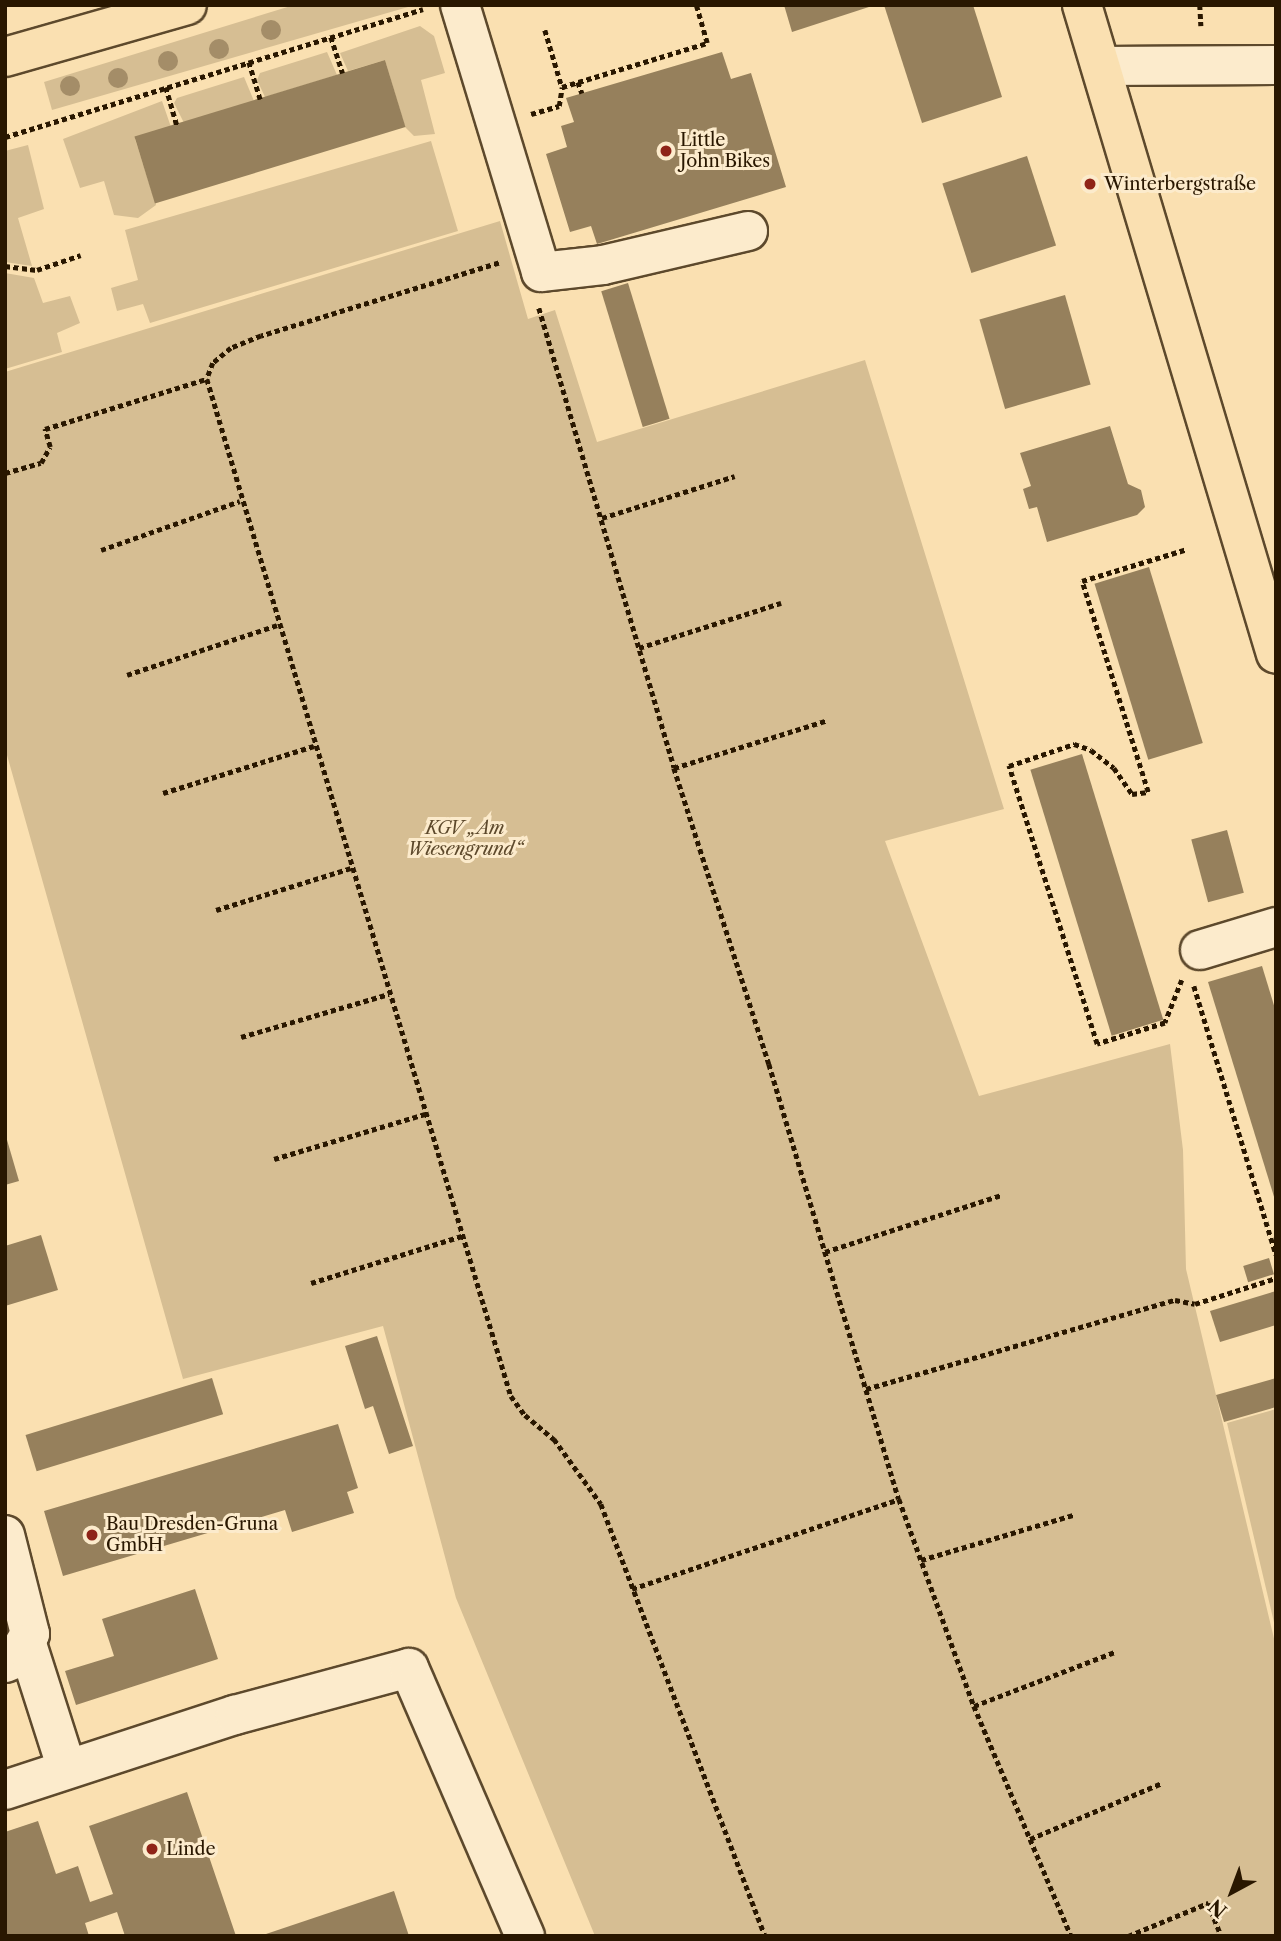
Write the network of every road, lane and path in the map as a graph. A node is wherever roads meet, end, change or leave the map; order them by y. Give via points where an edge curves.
1 (187, 5) edge
2 (436, 5) edge
3 (460, 5) edge
4 (696, 5) edge
5 (1082, 5) edge
6 (1200, 5) edge
7 (1201, 26) dead end
8 (545, 30) dead end
9 (331, 37) junction
10 (5, 57) edge
11 (249, 62) junction
12 (1276, 65) edge
13 (1101, 66) junction
14 (343, 73) dead end
15 (578, 82) junction
16 (166, 87) junction
17 (562, 87) junction
18 (582, 93) dead end
19 (260, 99) dead end
20 (540, 111) dead end
21 (177, 125) dead end
22 (5, 137) edge
23 (748, 231) dead end
24 (81, 255) dead end
25 (511, 260) dead end
26 (5, 266) edge
27 (541, 315) dead end
28 (207, 379) junction
29 (5, 473) edge
30 (736, 476) dead end
31 (240, 501) junction
32 (602, 519) junction
33 (101, 550) dead end
34 (1187, 550) dead end
35 (781, 603) dead end
36 (277, 625) junction
37 (639, 648) junction
38 (1276, 654) edge
39 (127, 675) dead end
40 (828, 720) dead end
41 (314, 746) junction
42 (674, 768) junction
43 (163, 793) dead end
44 (351, 868) junction
45 (216, 910) dead end
46 (1276, 927) edge
47 (1194, 958) junction
48 (389, 994) junction
49 (241, 1037) dead end
50 (425, 1114) junction
51 (274, 1159) dead end
52 (1001, 1195) dead end
53 (463, 1236) junction
54 (825, 1252) junction
55 (1276, 1255) edge
56 (1276, 1278) edge
57 (311, 1283) dead end
58 (866, 1388) junction
59 (899, 1499) junction
60 (1073, 1515) dead end
61 (5, 1535) edge
62 (922, 1560) junction
63 (632, 1589) junction
64 (1115, 1652) dead end
65 (16, 1654) edge
66 (974, 1706) junction
67 (67, 1769) junction
68 (1162, 1783) dead end
69 (5, 1790) edge
70 (1030, 1839) junction
71 (525, 1936) edge
72 (765, 1936) edge
73 (1072, 1936) edge
74 (1128, 1936) edge
75 (1221, 1936) edge

1 - 10 main road
2 - 9 path
3 - 23 street via 541,272 603,265
4 - 15 path via 707,43
5 - 13 main road
6 - 7 path
8 - 17 path
9 - 11 path
9 - 14 path
11 - 16 path
11 - 19 path
12 - 13 street
13 - 38 main road
15 - 17 path
15 - 18 path
16 - 21 path
16 - 22 path
17 - 20 path via 559,106
24 - 26 path via 37,270
25 - 28 path via 261,336 231,348 213,363
27 - 32 path
28 - 29 path via 45,429 50,447 41,463
28 - 31 path
30 - 32 path
31 - 33 path
31 - 36 path
32 - 37 path
34 - 47 path via 1082,581 1148,792 1132,794 1120,773 1091,750 1074,744 1009,766 1097,1044 1165,1023
35 - 37 path
36 - 39 path
36 - 41 path
37 - 42 path
40 - 42 path
41 - 43 path
41 - 44 path
42 - 54 path
44 - 45 path
44 - 48 path
46 - 47 street
47 - 55 path
48 - 49 path
48 - 50 path
50 - 51 path
50 - 53 path
52 - 54 path
53 - 57 path
53 - 63 path via 511,1396 524,1415 554,1439 601,1504
54 - 58 path
56 - 58 path via 1195,1304 1175,1300
58 - 59 path
59 - 62 path
59 - 63 path
60 - 62 path
61 - 65 street via 29,1619
62 - 66 path
63 - 72 path
64 - 66 path
65 - 67 street
66 - 70 path
67 - 69 street
67 - 71 street via 235,1715 409,1668
68 - 70 path
70 - 73 path
74 - 75 path via 1208,1903

